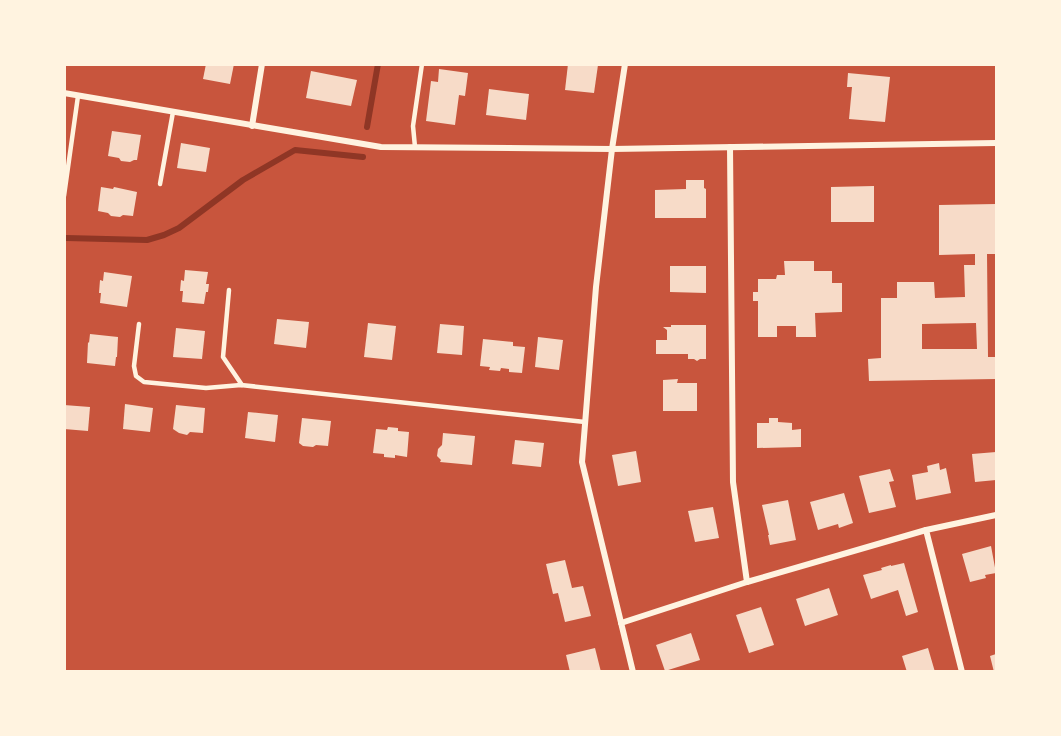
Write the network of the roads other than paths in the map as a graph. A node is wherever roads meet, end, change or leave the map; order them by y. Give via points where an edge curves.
1 (262, 64) edge
2 (422, 64) edge
3 (625, 64) edge
4 (64, 93) edge
5 (78, 96) junction
6 (172, 112) junction
7 (252, 126) junction
8 (996, 143) edge
9 (415, 147) junction
10 (730, 147) junction
11 (612, 149) junction
12 (160, 184) dead end
13 (64, 196) edge
14 (229, 291) dead end
15 (139, 324) dead end
16 (242, 385) junction
17 (585, 422) junction
18 (996, 515) edge
19 (926, 530) junction
20 (747, 582) junction
21 (621, 623) junction
22 (633, 672) edge
23 (962, 672) edge

1 - 7 street
2 - 9 lane via 413,126
3 - 11 street
4 - 5 street
5 - 6 street
5 - 13 lane
6 - 7 street
6 - 12 lane
7 - 9 street via 381,147
8 - 10 street
9 - 11 street
10 - 11 street
10 - 20 street via 733,482
11 - 17 street
14 - 16 lane via 223,357
15 - 16 lane via 134,366 136,376 144,382 206,388
16 - 17 lane
17 - 21 street via 582,462
18 - 19 street
19 - 20 street
19 - 23 street
20 - 21 street
21 - 22 street

